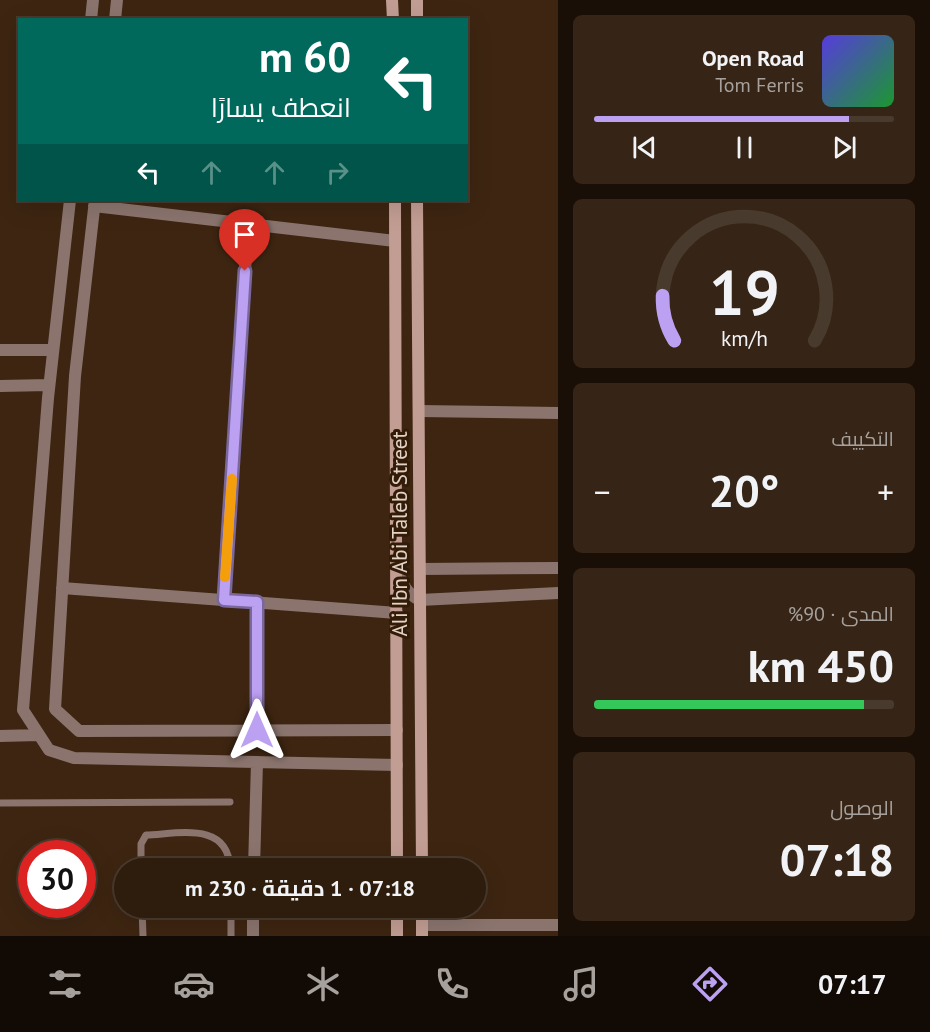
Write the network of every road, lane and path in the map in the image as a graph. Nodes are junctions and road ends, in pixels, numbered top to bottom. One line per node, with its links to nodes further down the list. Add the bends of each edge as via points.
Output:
1 (93, 0): 5 (street)
2 (117, 0): 6 (street)
3 (392, 0): 7 (street)
4 (417, 0): 8 (street)
5 (91, 18)
6 (115, 18)
7 (393, 18)
8 (417, 18)
9 (70, 201): 16 (street)
10 (395, 201): 14 (street, Ali Ibn Abi Taleb Street)
11 (417, 201): 19 (street, Ali Ibn Abi Taleb Street)
12 (94, 203): 13 (street); 24 (street, via 75,376)
13 (248, 224): 14 (street); 26 (street)
14 (395, 241): 21 (street, Ali Ibn Abi Taleb Street)
15 (0, 350): 16 (street)
16 (53, 350): 18 (street)
17 (0, 386): 18 (street)
18 (49, 386): 32 (street, via 23,710)
19 (419, 411): 20 (street); 23 (street, Ali Ibn Abi Taleb Street)
20 (558, 413)
21 (396, 568): 27 (street, via 404,589); 29 (street, Ali Ibn Abi Taleb Street)
22 (558, 568): 23 (street)
23 (420, 569): 27 (street, Ali Ibn Abi Taleb Street)
24 (62, 588): 26 (street); 30 (street, via 55,709 79,731)
25 (558, 593): 27 (street)
26 (224, 600): 28 (street)
27 (420, 600): 42 (street, Ali Ibn Abi Taleb Street)
28 (257, 602): 29 (street); 30 (street)
29 (397, 613): 31 (street, Ali Ibn Abi Taleb Street)
30 (257, 730): 31 (street)
31 (397, 730): 35 (street, Ali Ibn Abi Taleb Street)
32 (39, 735): 33 (street); 34 (street, via 49,750 74,758)
33 (0, 736)
34 (257, 762): 35 (street); 40 (street)
35 (397, 765): 41 (street, Ali Ibn Abi Taleb Street)
36 (230, 802): 37 (lane)
37 (0, 803)
38 (141, 858): 39 (lane, via 146,835 206,834 220,842)
39 (228, 858)
40 (254, 858)
41 (397, 858)
42 (422, 858)
43 (142, 918): 49 (lane)
44 (231, 918): 50 (lane)
45 (253, 918): 51 (street)
46 (397, 918): 52 (street)
47 (558, 925): 48 (street)
48 (422, 930)
49 (143, 936)
50 (231, 936)
51 (253, 936)
52 (397, 936)

